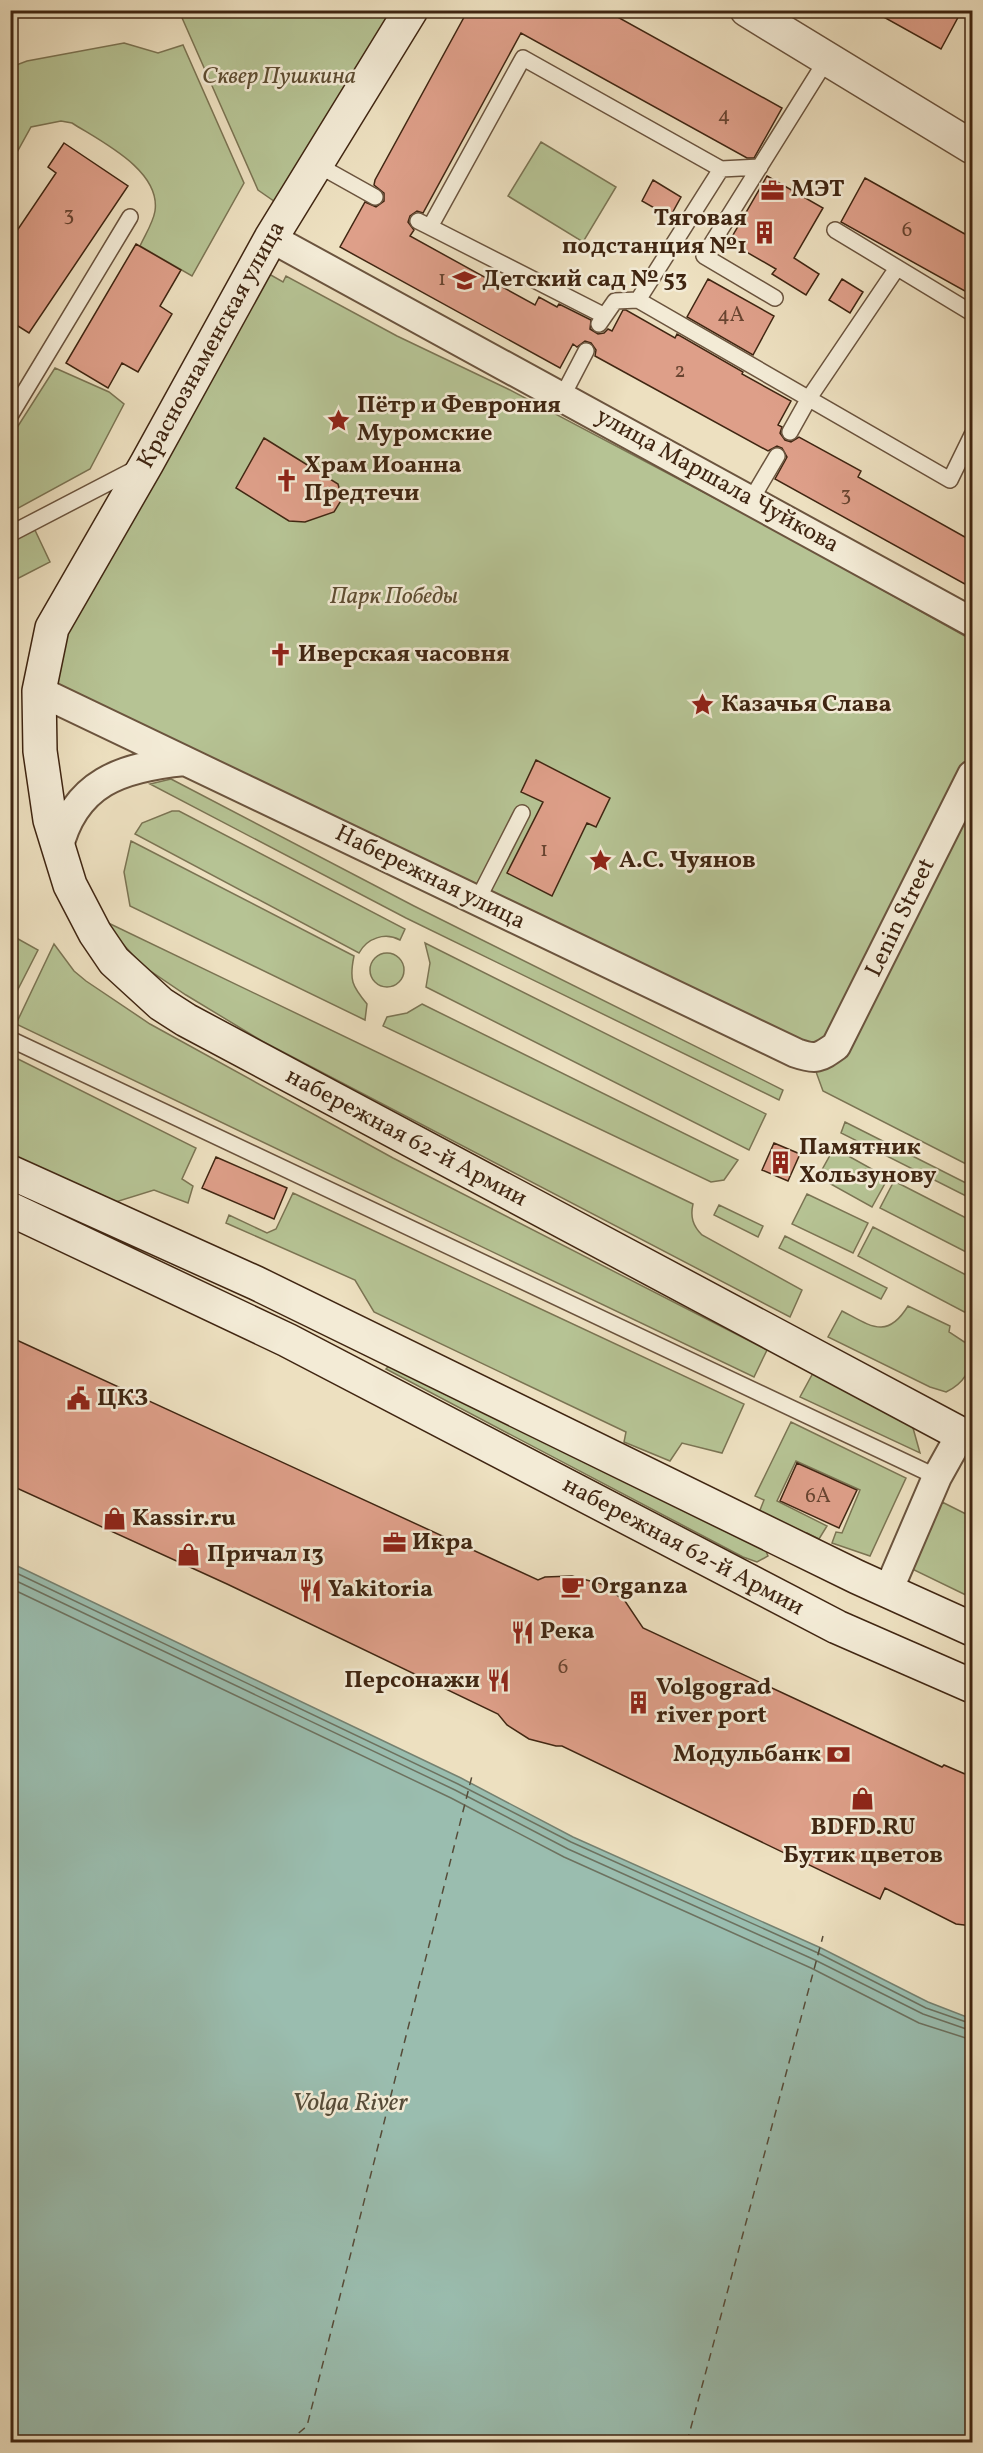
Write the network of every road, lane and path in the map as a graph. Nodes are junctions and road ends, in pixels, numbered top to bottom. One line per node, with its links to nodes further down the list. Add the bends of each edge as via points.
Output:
1 (411, 10): 5 (main road, Краснознаменская улица)
2 (747, 10): 3 (main road)
3 (827, 59): 4 (main road); 6 (lane)
4 (971, 143)
5 (316, 164): 8 (lane); 11 (main road, Краснознаменская улица)
6 (760, 167): 7 (lane); 13 (lane, via 704,256)
7 (721, 169): 14 (lane); 14 (lane, via 523,58 424,224 601,319 615,301)
8 (375, 197)
9 (130, 217): 19 (lane)
10 (835, 230): 12 (lane)
11 (271, 238): 17 (street, улица Маршала Чуйкова); 23 (main road, Краснознаменская улица)
12 (897, 268): 15 (lane); 18 (lane)
13 (775, 298)
14 (638, 300): 18 (lane)
15 (972, 313)
16 (586, 351): 17 (lane)
17 (562, 396): 24 (street, улица Маршала Чуйкова)
18 (809, 398): 20 (lane); 21 (lane, via 950,480)
19 (10, 416)
20 (790, 432)
21 (972, 435)
22 (777, 456): 24 (lane)
23 (147, 463): 25 (lane); 27 (main road, Краснознаменская улица, via 52,628)
24 (751, 500): 26 (street, улица Маршала Чуйкова)
25 (10, 534)
26 (972, 622)
27 (39, 691): 28 (street, Набережная улица); 31 (main road, набережная 62-й Армии, via 44,787)
28 (185, 761): 31 (street, via 131,771 106,780 87,793 73,809); 32 (street, Набережная улица)
29 (972, 775): 34 (street, Lenin Street, via 836,1046)
30 (522, 813): 32 (lane)
31 (58, 850): 37 (main road, набережная 62-й Армии, via 70,885 95,933 114,961 160,1004)
32 (477, 901): 34 (street, Набережная улица, via 796,1053 811,1058)
33 (10, 1039): 38 (lane)
34 (823, 1056)
35 (10, 1172): 39 (main road, набережная 62-й Армии, via 256,1283)
36 (10, 1209): 41 (main road, набережная 62-й Армии, via 287,1340 837,1627)
37 (967, 1437): 38 (street, набережная 62-й Армии)
38 (937, 1477): 39 (street, набережная 62-й Армии)
39 (888, 1591): 40 (main road, набережная 62-й Армии)
40 (972, 1629)
41 (972, 1686)

